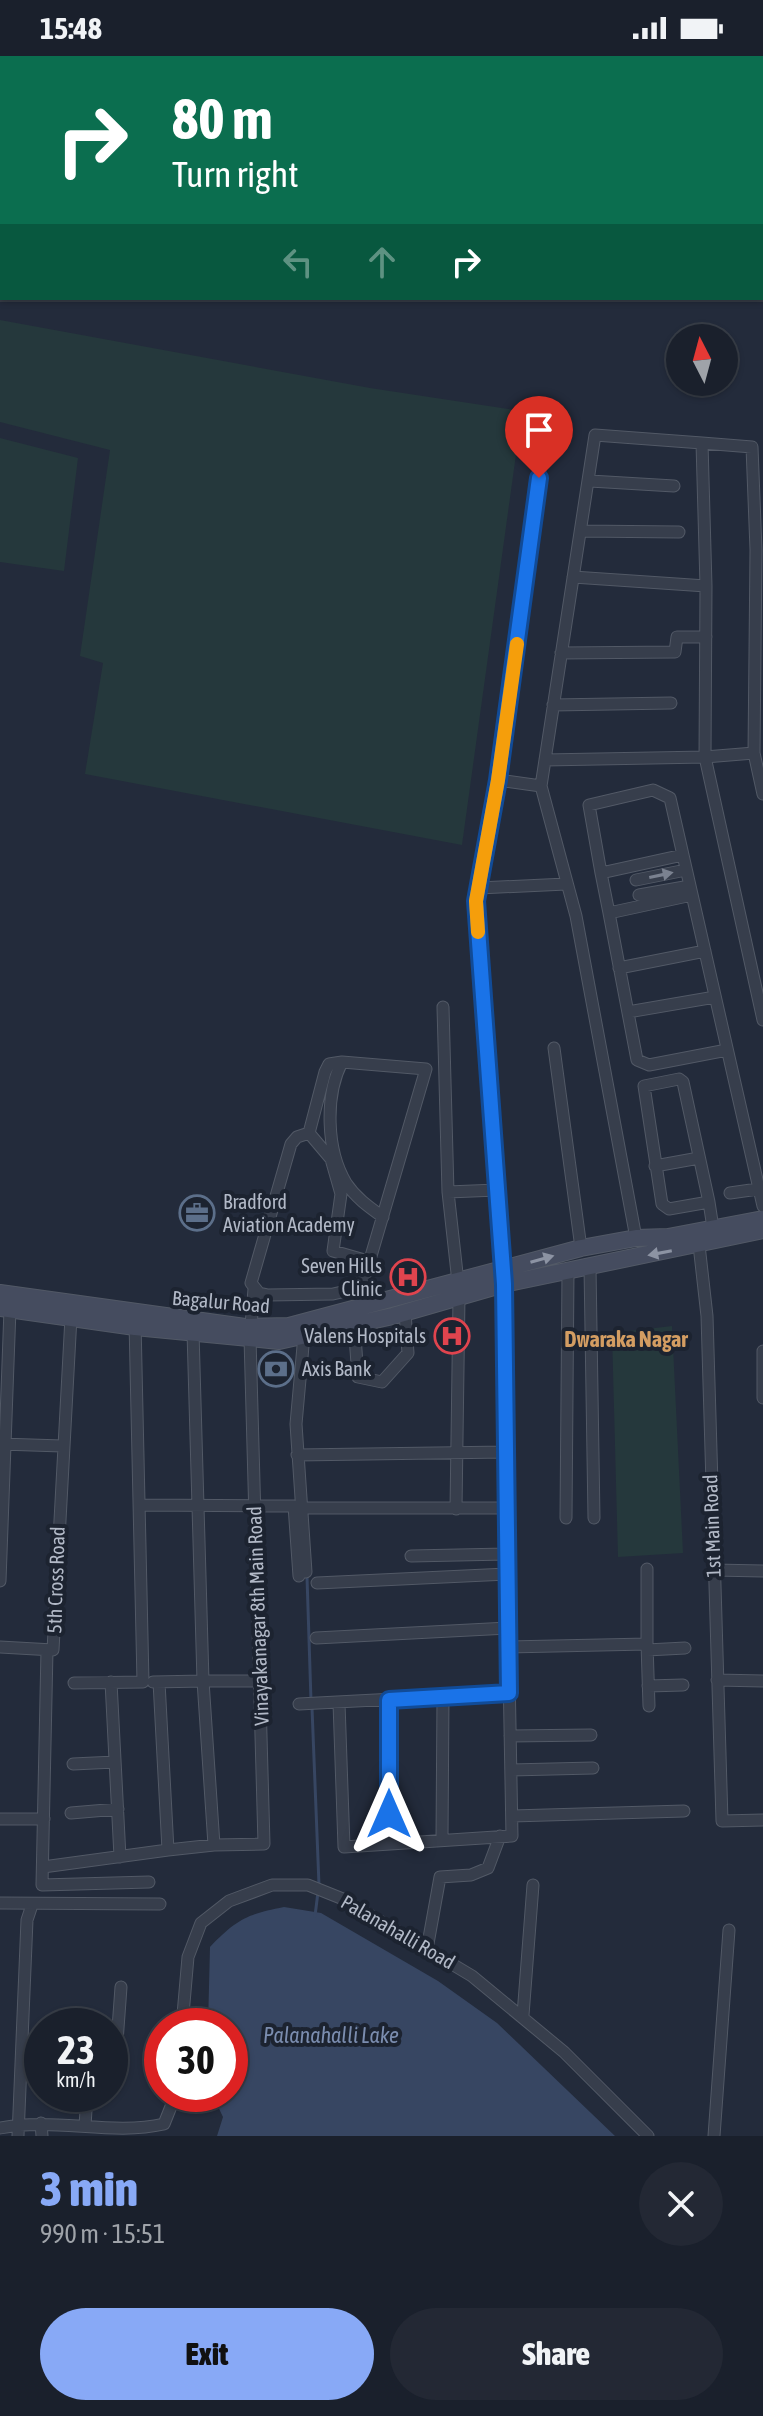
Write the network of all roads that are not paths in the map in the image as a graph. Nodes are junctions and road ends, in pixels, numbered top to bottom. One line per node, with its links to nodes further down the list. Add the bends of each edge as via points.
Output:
1 (547, 417): 16 (street)
2 (702, 443): 3 (street, via 595,435); 8 (street); 13 (street, via 752,447)
3 (590, 481): 4 (street); 5 (street)
4 (674, 486)
5 (581, 531): 6 (street); 7 (street)
6 (679, 532)
7 (573, 577): 8 (street); 10 (street)
8 (706, 586): 9 (street)
9 (706, 637): 10 (street, via 677,637 675,652); 14 (street)
10 (561, 653): 12 (street)
11 (671, 703): 12 (street)
12 (553, 705): 15 (street)
13 (754, 753): 14 (street); 18 (street)
14 (705, 757): 15 (street); 33 (street)
15 (545, 760): 17 (street)
16 (498, 780): 17 (street); 24 (street)
17 (541, 786): 23 (street)
18 (763, 794)
19 (683, 855): 20 (street); 21 (street); 21 (street, via 670,798 664,793 653,790 598,800 589,805 589,812)
20 (686, 870): 22 (street, one-way to 20); 25 (street)
21 (601, 873): 27 (street)
22 (636, 880)
23 (566, 884): 24 (street); 50 (street, via 583,947)
24 (479, 888): 41 (street)
25 (691, 890): 26 (street); 27 (street); 28 (street)
26 (639, 895)
27 (609, 913): 29 (street)
28 (705, 951): 29 (street); 30 (street)
29 (619, 968): 32 (street)
30 (715, 997): 32 (street); 35 (street)
31 (443, 1007): 42 (street)
32 (628, 1012): 35 (street, via 641,1064)
33 (763, 1020)
34 (554, 1048): 51 (street)
35 (727, 1050): 40 (street)
36 (342, 1062): 37 (street, via 329,1064 325,1072); 46 (street, via 331,1113 336,1155 345,1181); 46 (street, via 426,1069)
37 (309, 1133): 52 (street, via 331,1159 341,1194 333,1251); 56 (street, Vinayakanagar 8th Main Road, via 291,1144 255,1260)
38 (699, 1158): 39 (street); 39 (street, 1st Main Road, via 683,1082 647,1084 642,1091); 44 (street, 1st Main Road)
39 (655, 1166): 44 (street, via 665,1208)
40 (758, 1189): 43 (street); 45 (street)
41 (497, 1190): 42 (street); 55 (street)
42 (448, 1192): 58 (street)
43 (730, 1193)
44 (709, 1202): 49 (street, 1st Main Road)
45 (763, 1206)
46 (383, 1217): 52 (street)
47 (763, 1219): 49 (main road, Bagalur Road)
48 (763, 1230): 49 (main road, Bagalur Road)
49 (703, 1234): 50 (main road, Bagalur Road); 53 (main road, Bagalur Road, one-way to 53); 87 (street, 1st Main Road)
50 (636, 1238): 51 (main road, Bagalur Road)
51 (581, 1248): 55 (main road, Bagalur Road, one-way to 51)
52 (368, 1261): 57 (street)
53 (590, 1267): 54 (main road, Bagalur Road); 83 (street)
54 (568, 1271): 55 (main road, Bagalur Road); 82 (street)
55 (504, 1277): 58 (main road, Bagalur Road); 73 (street)
56 (254, 1289): 60 (street, via 268,1295); 68 (street, Vinayakanagar 8th Main Road)
57 (355, 1289): 60 (street); 63 (street)
58 (458, 1290): 62 (main road, Bagalur Road); 63 (main road, Bagalur Road); 74 (street)
59 (0, 1293): 65 (main road, Bagalur Road)
60 (333, 1294): 66 (street)
61 (5, 1308): 64 (main road, Bagalur Road); 71 (street)
62 (405, 1313): 63 (main road, Bagalur Road); 63 (street, via 408,1353 382,1382 358,1377)
63 (357, 1316): 66 (main road, Bagalur Road)
64 (71, 1317): 65 (main road, Bagalur Road); 72 (street, 5th Cross Road)
65 (135, 1320): 67 (main road, Bagalur Road); 68 (main road, Bagalur Road); 76 (street)
66 (319, 1325): 68 (main road, Bagalur Road); 75 (street, via 296,1424)
67 (193, 1332): 68 (main road, Bagalur Road); 77 (street)
68 (251, 1332): 78 (street, Vinayakanagar 8th Main Road)
69 (763, 1351): 70 (street)
70 (763, 1398)
71 (2, 1444): 72 (street); 90 (street)
72 (62, 1446): 98 (street, 5th Cross Road, via 53,1650)
73 (505, 1452): 74 (street); 80 (street)
74 (456, 1453): 75 (street); 81 (street)
75 (297, 1455): 79 (street)
76 (140, 1505): 77 (street); 104 (street)
77 (197, 1506): 78 (street); 100 (street)
78 (255, 1506): 79 (street, via 294,1506 302,1574); 101 (street, Vinayakanagar 8th Main Road)
79 (301, 1508): 81 (street)
80 (505, 1508): 81 (street); 84 (street)
81 (456, 1509)
82 (566, 1518)
83 (594, 1518)
84 (506, 1554): 85 (street); 89 (street)
85 (411, 1556)
86 (647, 1569): 96 (street)
87 (714, 1570): 88 (street); 99 (street, 1st Main Road)
88 (763, 1571)
89 (507, 1574): 91 (street); 92 (street)
90 (0, 1581)
91 (317, 1583)
92 (508, 1628): 93 (street); 95 (street)
93 (316, 1638)
94 (0, 1647): 98 (street)
95 (508, 1647): 96 (street); 109 (street)
96 (647, 1647): 97 (street); 108 (street)
97 (685, 1648)
98 (47, 1650): 126 (street, 5th Cross Road)
99 (717, 1680): 102 (street); 127 (street, 1st Main Road, via 722,1821)
100 (203, 1681): 101 (street); 105 (street); 131 (street)
101 (260, 1681): 131 (street, Vinayakanagar 8th Main Road, via 264,1844)
102 (763, 1681)
103 (111, 1682): 104 (street); 106 (street); 117 (street)
104 (143, 1682): 105 (street)
105 (159, 1682): 132 (street)
106 (74, 1683)
107 (683, 1685): 108 (street)
108 (648, 1686): 114 (street)
109 (509, 1693): 110 (street); 116 (street)
110 (443, 1697): 111 (street); 129 (street)
111 (389, 1700): 112 (street); 130 (street)
112 (339, 1703): 113 (street); 130 (street, via 344,1847)
113 (299, 1704)
114 (649, 1706)
115 (591, 1735): 116 (street)
116 (510, 1736): 120 (street)
117 (115, 1762): 118 (street); 121 (street)
118 (73, 1764)
119 (593, 1768): 120 (street)
120 (511, 1770): 124 (street)
121 (118, 1809): 123 (street); 133 (street)
122 (684, 1811): 124 (street)
123 (71, 1813)
124 (512, 1816): 128 (street, via 512,1836)
125 (0, 1819): 126 (street)
126 (44, 1819): 134 (street, 5th Cross Road)
127 (763, 1820)
128 (500, 1836): 129 (street); 141 (street, via 488,1868 440,1877)
129 (442, 1838): 130 (street)
130 (390, 1843)
131 (214, 1845): 132 (street)
132 (168, 1850): 133 (street)
133 (120, 1857): 134 (street)
134 (43, 1867): 135 (street, 5th Cross Road, via 42,1885)
135 (149, 1882)
136 (533, 1885): 145 (street)
137 (0, 1903): 139 (street)
138 (160, 1904): 139 (street)
139 (32, 1905): 146 (street, via 27,1920)
140 (729, 1930): 156 (street)
141 (427, 1949): 144 (street, Palanahalli Road, via 343,1899 308,1885 272,1885 229,1901 201,1923 188,1957); 145 (street, Palanahalli Road)
142 (121, 1987): 143 (street)
143 (119, 2008)
144 (184, 2008)
145 (523, 2015): 155 (street, Palanahalli Road)
146 (23, 2042): 151 (street)
147 (86, 2112): 149 (street)
148 (41, 2123): 149 (street); 151 (street); 154 (street)
149 (85, 2126): 153 (street)
150 (0, 2128): 151 (street)
151 (18, 2130)
152 (165, 2130): 153 (street)
153 (122, 2134)
154 (42, 2136)
155 (648, 2136)
156 (714, 2136)

